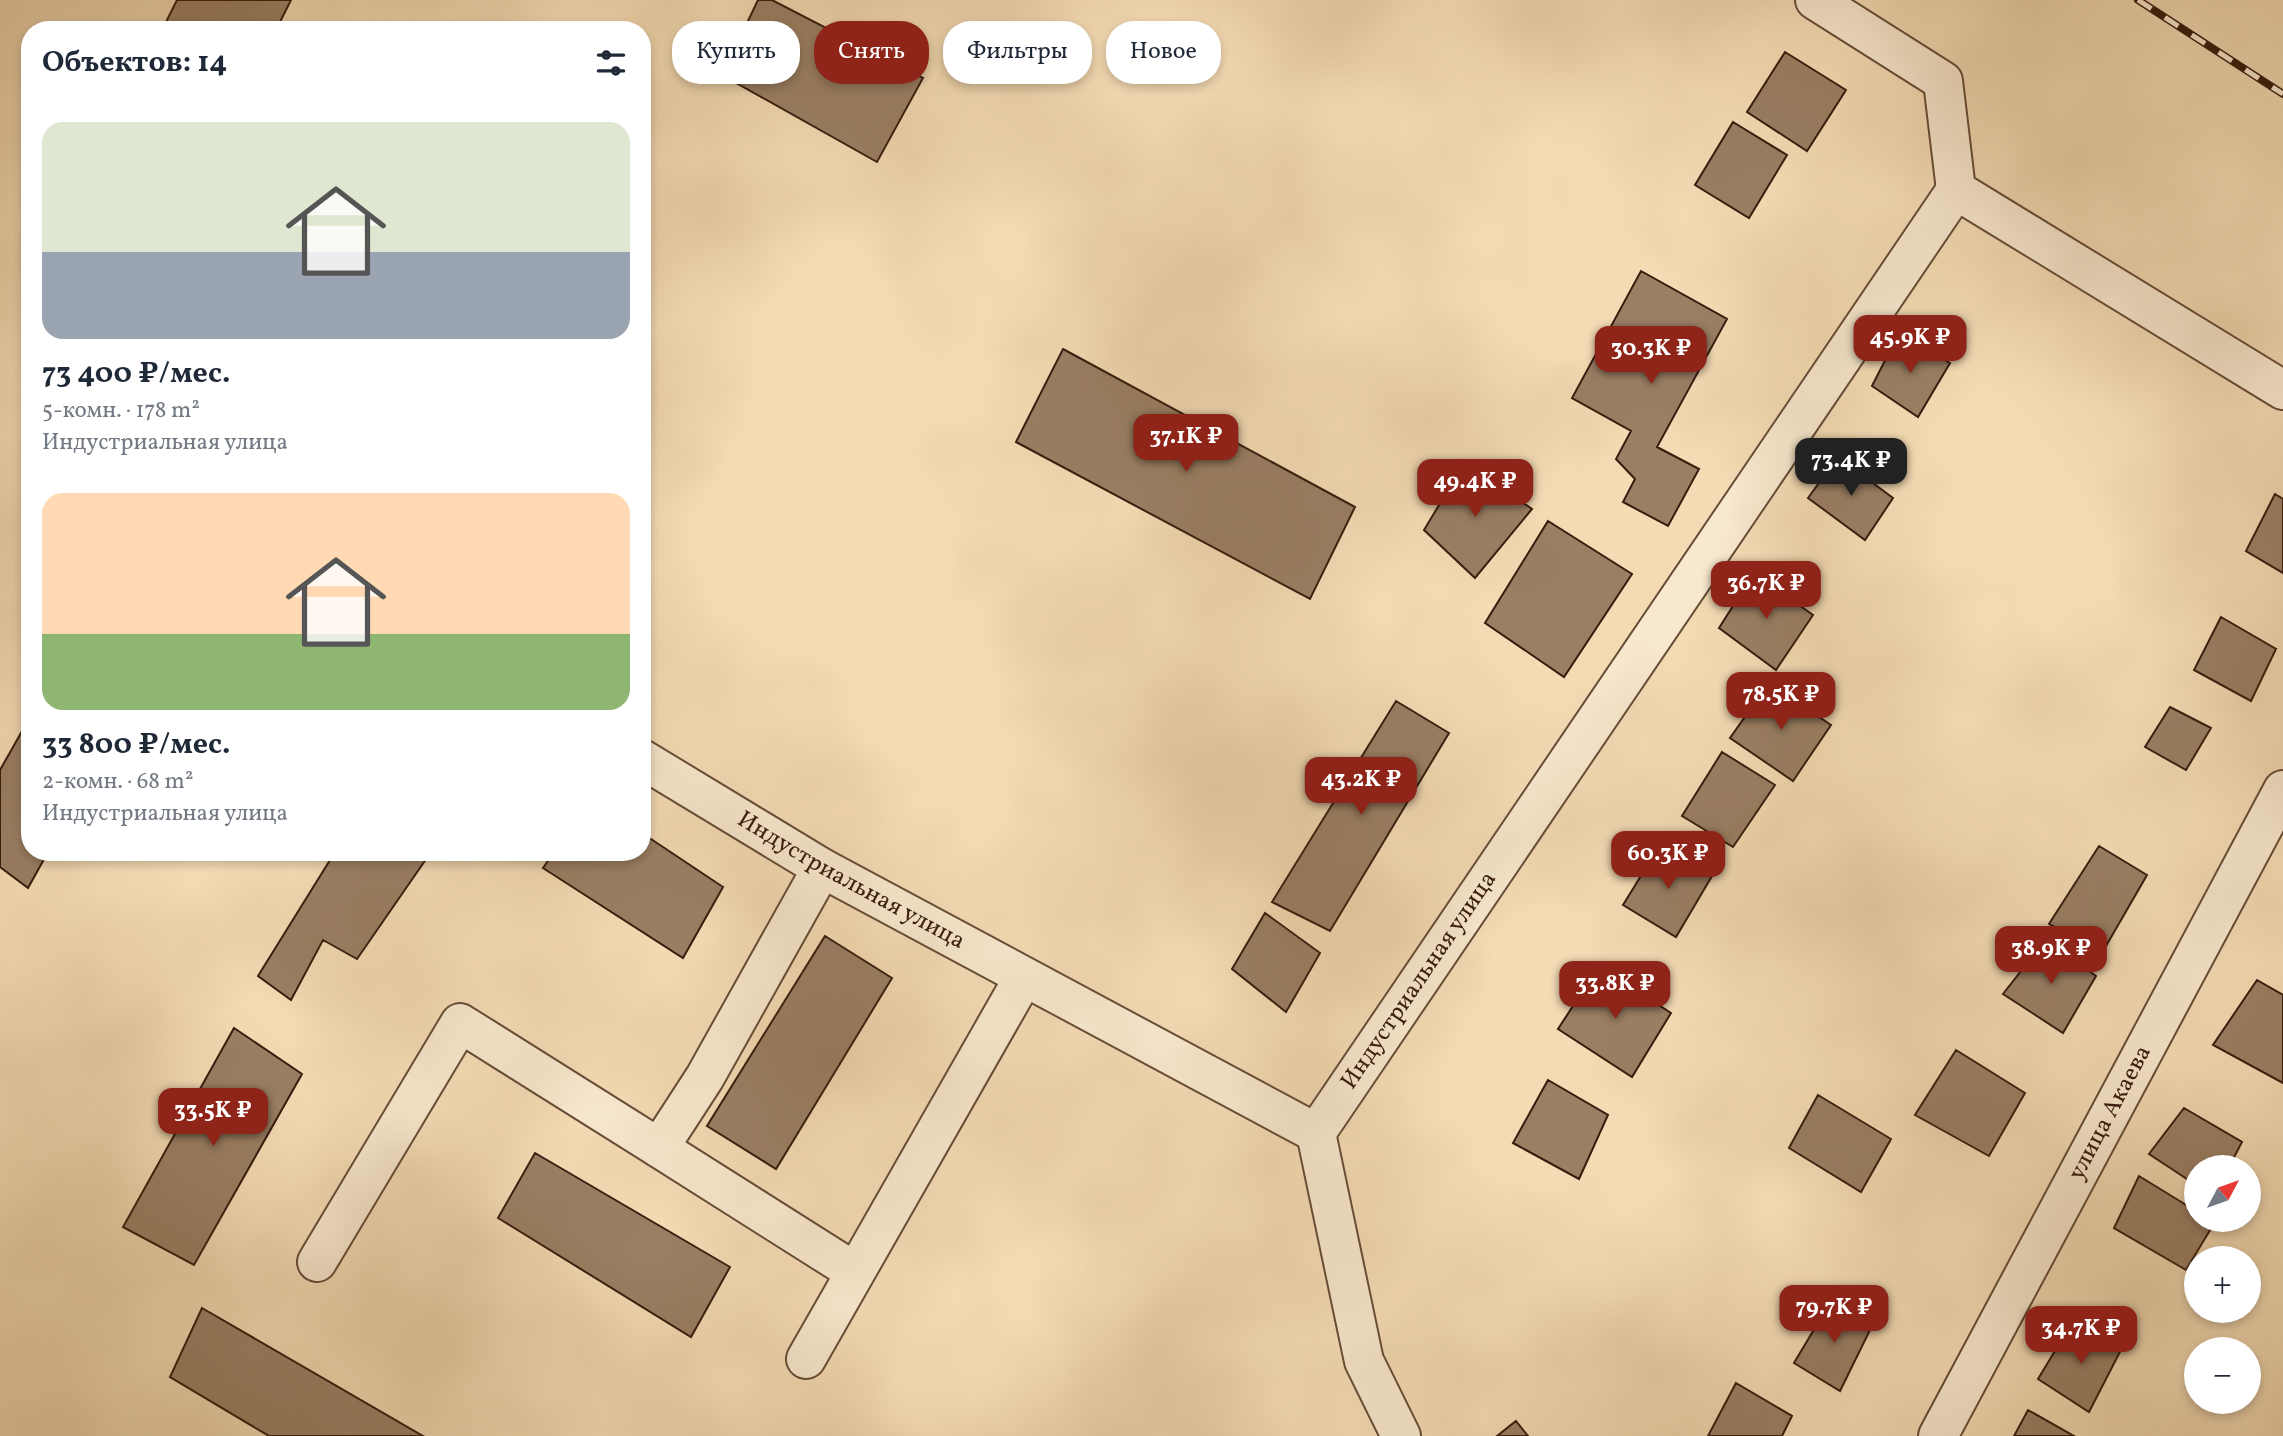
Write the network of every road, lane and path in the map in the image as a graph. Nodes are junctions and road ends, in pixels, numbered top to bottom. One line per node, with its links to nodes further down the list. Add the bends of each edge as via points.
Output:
1 (1815, 0): 2 (street, via 1943,81)
2 (1956, 190): 3 (street); 8 (street, Индустриальная улица)
3 (2283, 390)
4 (651, 764): 6 (street, Индустриальная улица)
5 (2283, 790): 14 (street, улица Акаева)
6 (822, 868): 7 (street, Индустриальная улица); 9 (street, via 705,1077)
7 (1024, 977): 8 (street, Индустриальная улица); 11 (street)
8 (1316, 1133): 13 (street, via 1364,1361)
9 (659, 1148): 10 (street, via 460,1023); 11 (street)
10 (317, 1262)
11 (855, 1272): 12 (street)
12 (806, 1359)
13 (1401, 1436)
14 (1938, 1436)

